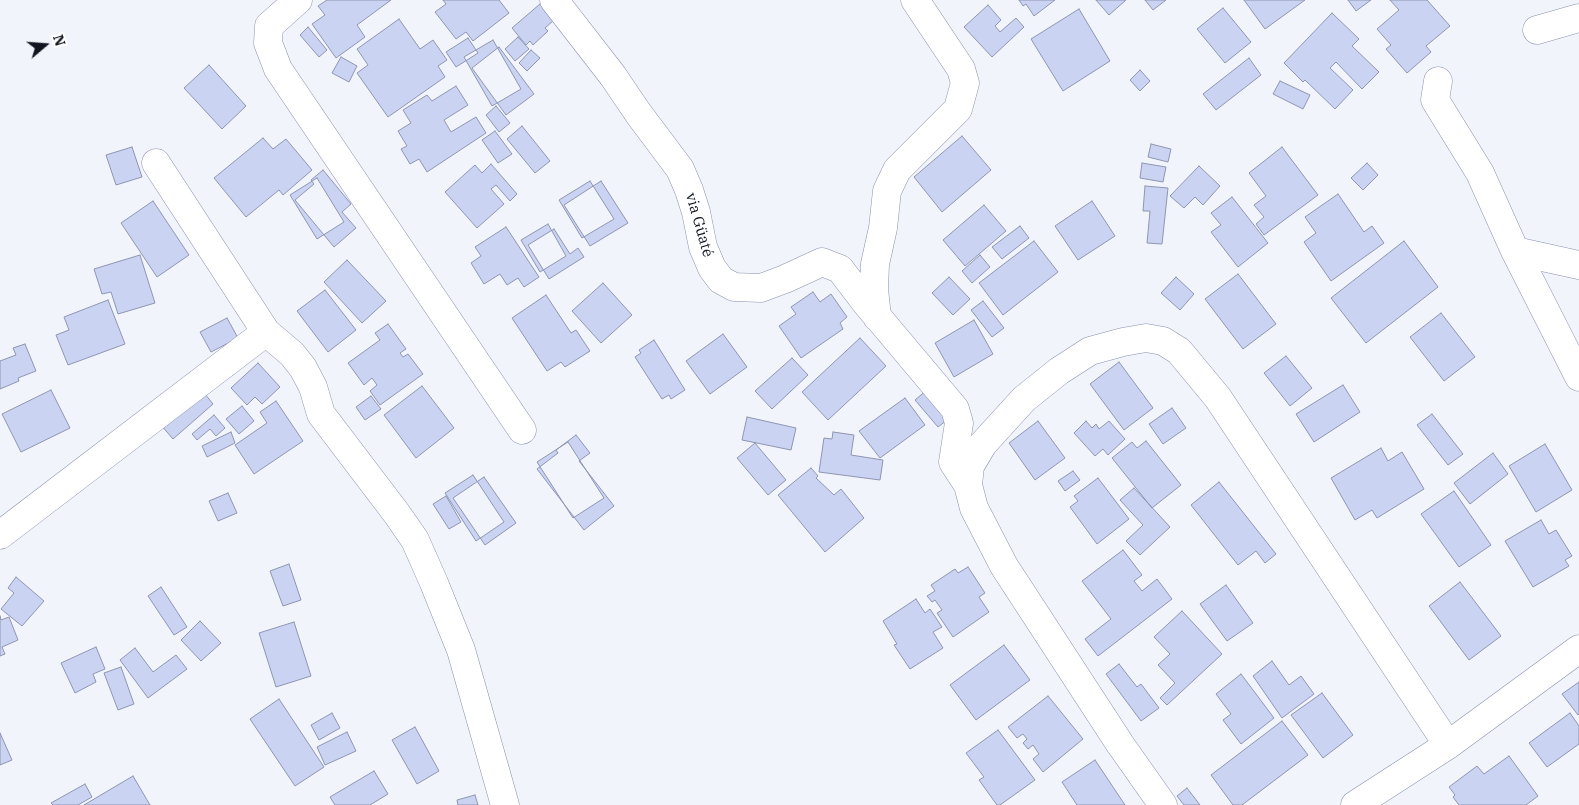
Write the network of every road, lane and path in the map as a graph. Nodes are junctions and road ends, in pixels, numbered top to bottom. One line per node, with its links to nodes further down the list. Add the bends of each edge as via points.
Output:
1 (298, 0): 13 (street, via 269,26 268,43 278,69)
2 (554, 0): 10 (street, via Güaté, via 680,169 696,212 703,247 720,280 734,287 761,288 822,262 840,269)
3 (915, 0): 10 (street, via 961,69 965,83 958,109 896,170 887,192 884,228 875,264)
4 (1579, 18): 5 (street)
5 (1537, 30)
6 (1438, 81): 8 (street, via 1436,100 1480,173)
7 (156, 163): 11 (street)
8 (1515, 251): 9 (street); 12 (street)
9 (1579, 265)
10 (877, 317): 14 (street, via Güaté, via 955,409 959,423 953,462)
11 (266, 332): 15 (street); 18 (street, via 292,354 313,387 321,414 415,540 461,650)
12 (1579, 377)
13 (522, 430)
14 (968, 485): 17 (street, via 970,466 983,444 1024,399 1059,371 1090,351 1146,338 1163,340 1179,351 1218,398); 19 (street, via 974,508 1004,566)
15 (0, 535)
16 (1579, 649): 17 (street)
17 (1448, 745): 20 (street)
18 (505, 805)
19 (1163, 805)
20 (1355, 805)

